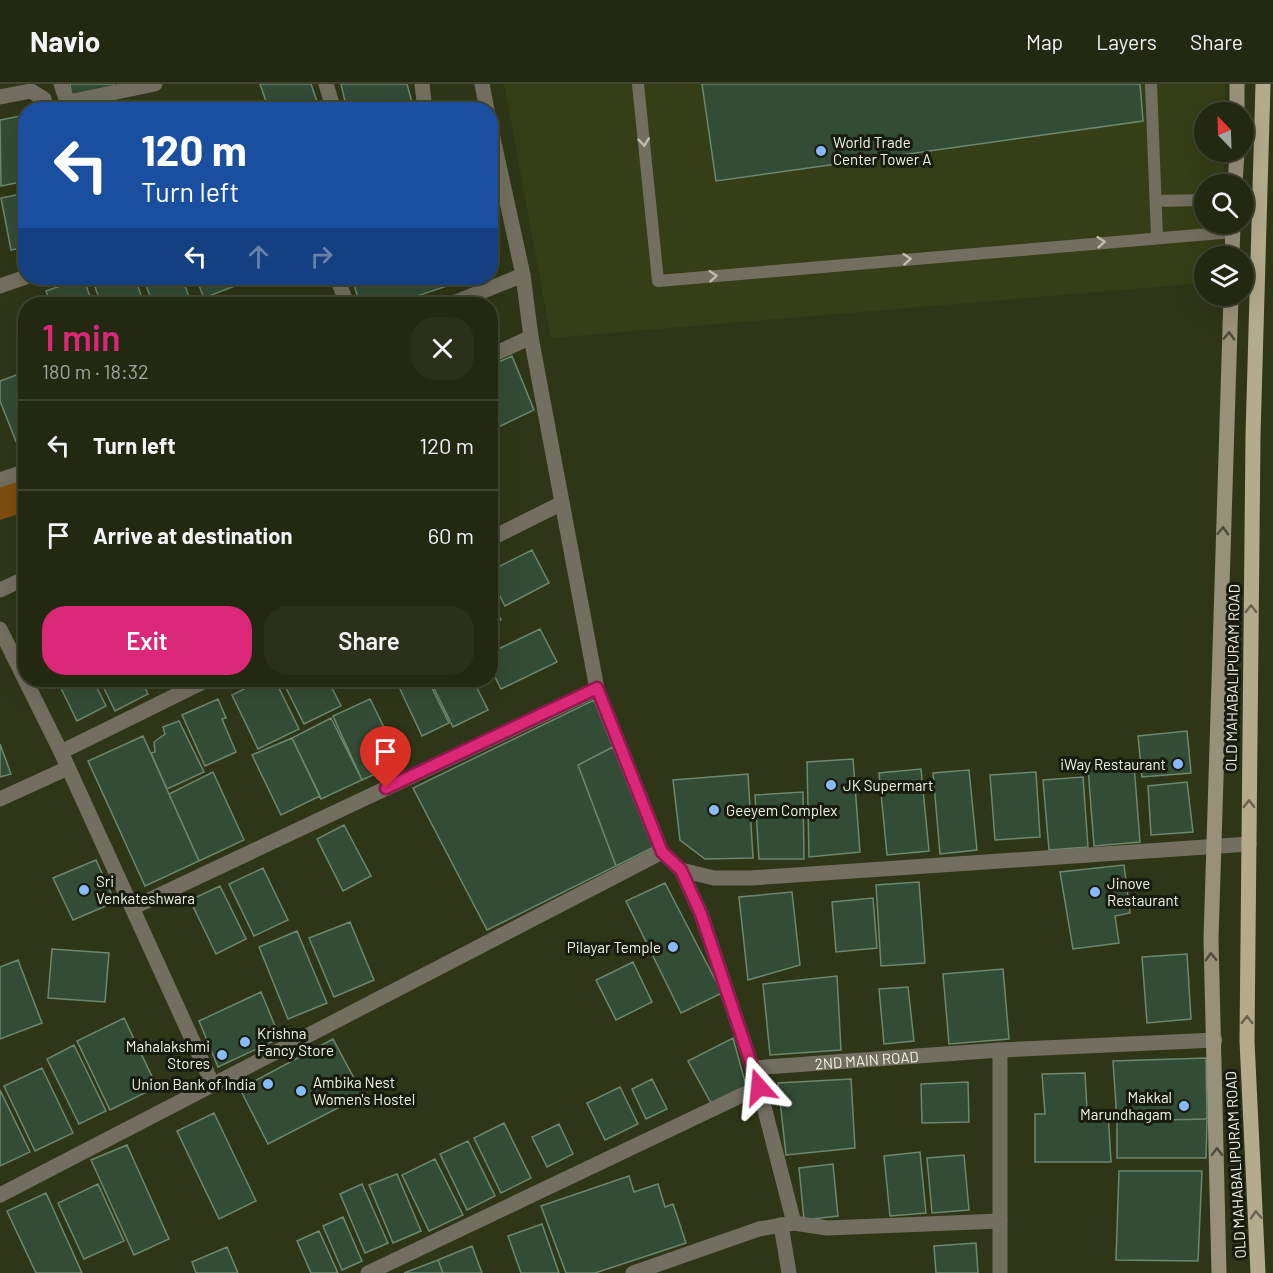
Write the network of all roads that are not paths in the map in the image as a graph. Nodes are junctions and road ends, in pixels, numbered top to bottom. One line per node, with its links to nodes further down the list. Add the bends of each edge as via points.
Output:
1 (61, 84): 2 (street, via 66,99 74,101)
2 (155, 84)
3 (326, 84): 12 (street)
4 (422, 84): 13 (street)
5 (482, 84): 14 (street)
6 (638, 84): 21 (lane, one-way to 21, via 658,281)
7 (1151, 84): 19 (lane)
8 (1237, 84): 15 (street)
9 (1263, 84): 16 (main road, OLD MAHABALIPURAM ROAD)
10 (0, 97): 11 (street, via 31,91)
11 (45, 102)
12 (332, 102)
13 (424, 102)
14 (485, 102)
15 (1237, 102)
16 (1267, 148): 43 (main road, OLD MAHABALIPURAM ROAD, one-way to 16, via 1253,436)
17 (498, 161): 22 (street)
18 (1194, 200): 19 (lane)
19 (1156, 201): 21 (lane)
20 (1194, 233): 21 (lane)
21 (1157, 237)
22 (523, 275): 25 (street); 27 (street)
23 (18, 280): 24 (street)
24 (0, 286)
25 (468, 297)
26 (1231, 306): 44 (street, one-way to 26)
27 (531, 336): 28 (street); 31 (street)
28 (498, 352)
29 (18, 474): 30 (street)
30 (0, 480)
31 (562, 503): 32 (street); 39 (street)
32 (498, 535)
33 (18, 582): 34 (street)
34 (0, 590)
35 (0, 629): 36 (street)
36 (18, 665)
37 (29, 687): 40 (street)
38 (193, 687): 40 (street)
39 (597, 688): 45 (street); 47 (street)
40 (61, 752): 41 (street)
41 (68, 768): 42 (street); 47 (street)
42 (0, 799)
43 (1249, 844): 44 (street); 61 (main road, OLD MAHABALIPURAM ROAD, one-way to 43, via 1247,1041)
44 (1213, 847): 46 (street, via 752,879 714,878); 48 (street, one-way to 44)
45 (662, 852): 46 (street); 51 (street)
46 (681, 870): 50 (street, via 701,914)
47 (132, 908): 51 (street)
48 (1215, 1040): 49 (street, 2ND MAIN ROAD); 60 (street, one-way to 48)
49 (1000, 1050): 50 (street, 2ND MAIN ROAD); 54 (street)
50 (753, 1068): 52 (street)
51 (212, 1083): 53 (street)
52 (759, 1087): 55 (street); 56 (street)
53 (0, 1195)
54 (1000, 1221): 55 (street, via 827,1228); 59 (street)
55 (788, 1224): 57 (street, via 759,1229); 58 (street)
56 (368, 1273)
57 (633, 1273)
58 (789, 1273)
59 (1000, 1273)
60 (1219, 1273)
61 (1258, 1273)

